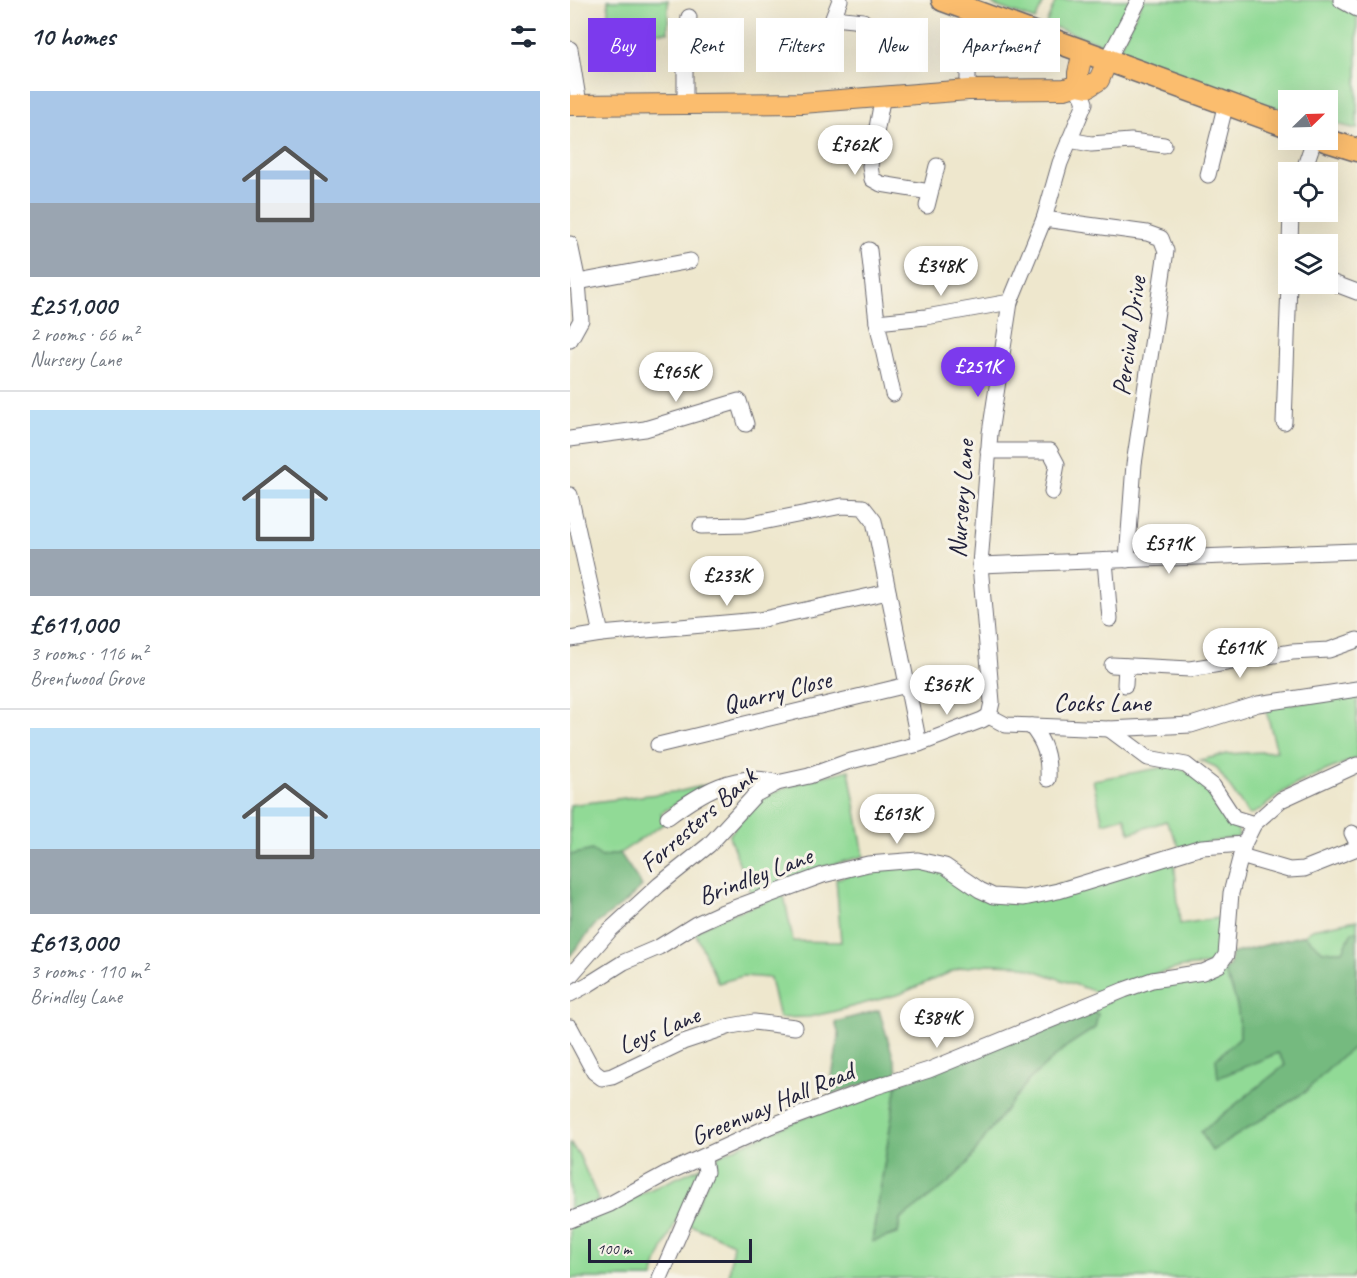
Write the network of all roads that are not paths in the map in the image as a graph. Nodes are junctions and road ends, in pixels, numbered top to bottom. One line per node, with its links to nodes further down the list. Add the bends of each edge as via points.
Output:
1 (840, 0): 8 (street, via 833,18)
2 (943, 0): 5 (highway)
3 (1139, 0): 11 (street)
4 (1341, 0): 6 (street)
5 (980, 7): 10 (highway)
6 (1357, 9)
7 (689, 17): 16 (street)
8 (856, 20)
9 (570, 49): 18 (street)
10 (1083, 51): 11 (highway); 13 (main road)
11 (1108, 59): 13 (main road, via 1099,80 1088,87); 17 (highway)
12 (968, 72): 14 (street)
13 (1076, 86): 14 (main road); 20 (street, Nursery Lane, via 1084,104)
14 (968, 90): 15 (main road)
15 (883, 95): 16 (main road, via 802,103); 24 (street, via 870,166 872,179 928,199)
16 (685, 104): 18 (main road)
17 (1226, 104): 19 (highway); 25 (street)
18 (575, 105)
19 (1278, 122)
20 (1069, 140): 22 (street); 26 (street, Nursery Lane)
21 (1338, 144): 23 (highway)
22 (1164, 145)
23 (1357, 150)
24 (937, 166)
25 (1208, 175)
26 (1044, 219): 34 (street, Nursery Lane); 47 (street, Percival Drive, via 1147,233 1161,238 1166,251 1134,465)
27 (570, 244): 30 (street)
28 (869, 250): 35 (street)
29 (690, 261): 30 (street)
30 (578, 282): 36 (street, via 581,320)
31 (1338, 285): 32 (street)
32 (1357, 292)
33 (1289, 294): 38 (street)
34 (1010, 302): 35 (street); 41 (street, Nursery Lane)
35 (877, 322): 37 (street)
36 (570, 340)
37 (893, 394)
38 (1284, 422)
39 (746, 424): 40 (street, via 739,401 645,429)
40 (570, 439)
41 (988, 451): 42 (street, via 1050,451 1057,464); 49 (street, Nursery Lane)
42 (1052, 492)
43 (570, 495): 45 (street)
44 (701, 526): 50 (street, via 747,525 842,506 864,507 874,521)
45 (575, 536): 52 (street)
46 (1357, 551): 47 (street)
47 (1127, 560): 48 (street)
48 (1105, 561): 49 (street); 51 (street)
49 (980, 565): 58 (street, Nursery Lane)
50 (888, 592): 52 (street, via 759,620); 55 (street)
51 (1110, 619)
52 (602, 634): 53 (street)
53 (570, 639)
54 (1357, 640): 56 (street, via 1329,650 1292,652 1190,669 1119,666)
55 (907, 685): 61 (street); 62 (street, Quarry Close)
56 (1125, 685)
57 (1357, 690): 60 (street, Cocks Lane, via 1257,704 1191,725)
58 (990, 716): 59 (street, Cocks Lane, via 1006,725); 61 (street, Forresters Bank)
59 (1031, 726): 60 (street, Cocks Lane); 64 (street, via 1044,744)
60 (1109, 729): 67 (street, via 1148,758 1186,765 1214,786 1234,818)
61 (919, 744): 65 (street, Forresters Bank)
62 (658, 745)
63 (1357, 765): 67 (street, Greenway Hall Road, via 1281,800)
64 (1048, 779)
65 (777, 783): 66 (street, via 757,778 720,785); 70 (street, Forresters Bank, via 756,794 709,845 610,930)
66 (668, 817)
67 (1254, 824): 69 (street, Greenway Hall Road)
68 (1356, 841): 69 (street, via 1304,869 1289,870)
69 (1243, 850): 71 (street, Brindley Lane, via 1202,847 1024,898 993,896 945,866 918,860 868,864 823,875 718,914); 74 (street, Greenway Hall Road, via 1232,893 1226,955 1219,965 1124,990 929,1070 770,1126)
70 (570, 976)
71 (570, 993)
72 (570, 1027): 73 (street, Leys Lane, via 594,1072 602,1078 683,1042 731,1026 754,1022)
73 (795, 1027)
74 (704, 1158): 75 (street, Greenway Hall Road); 76 (street, via 706,1172)
75 (570, 1220)
76 (660, 1278)

